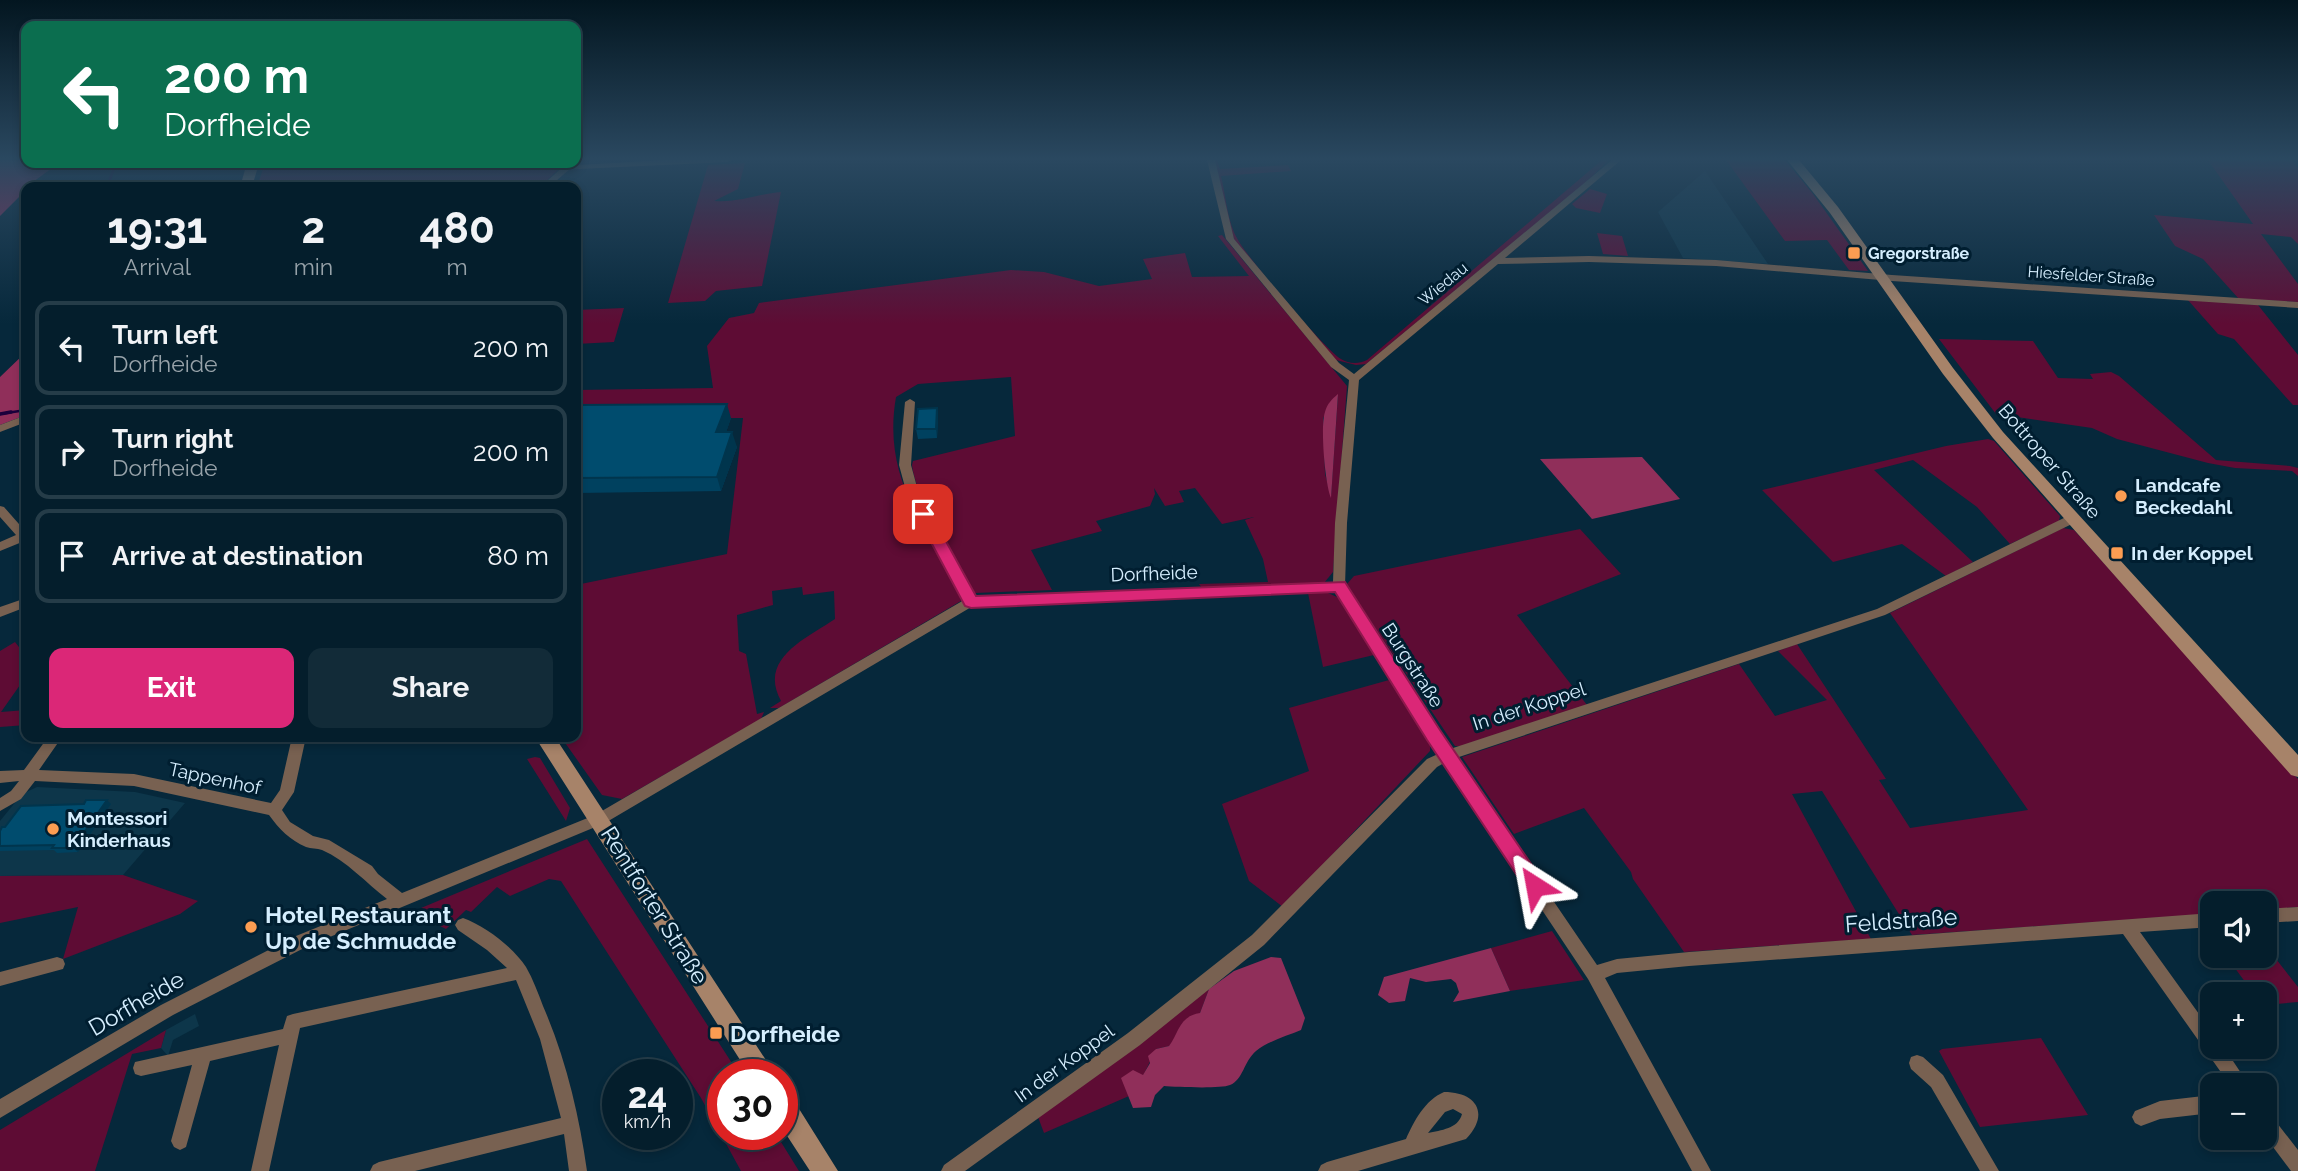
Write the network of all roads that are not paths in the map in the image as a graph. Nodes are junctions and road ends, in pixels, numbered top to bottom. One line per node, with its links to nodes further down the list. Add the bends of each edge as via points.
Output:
1 (1224, 215): 7 (street, via 1230,239 1320,348)
2 (1552, 215): 4 (street, Wiedau)
3 (1837, 215): 5 (main road, Bottroper Straße)
4 (1497, 261): 5 (street, via 1716,263); 7 (street, Wiedau)
5 (1882, 277): 6 (street, Hiesfelder Straße); 12 (main road, Bottroper Straße, via 1998,435)
6 (2298, 305)
7 (1354, 379): 16 (street)
8 (910, 402): 17 (street, via 905,465 911,487)
9 (21, 420): 10 (street)
10 (0, 429)
11 (0, 510): 13 (street)
12 (2072, 519): 23 (street, In der Koppel, via 1881,612); 24 (main road, Bottroper Straße)
13 (21, 534)
14 (21, 539): 15 (street)
15 (0, 547)
16 (1339, 586): 17 (street, Dorfheide); 23 (street, Burgstraße)
17 (971, 602): 30 (street, Dorfheide)
18 (21, 604): 19 (street)
19 (0, 612)
20 (52, 742): 25 (street)
21 (298, 742): 28 (street, via 287,792)
22 (548, 742): 30 (main road, Rentforter Straße)
23 (1447, 756): 39 (street, Burgstraße); 60 (street, In der Koppel, via 1424,771 1250,947 1134,1039)
24 (2298, 769)
25 (30, 775): 26 (street, Tappenhof); 27 (street); 28 (street, Tappenhof, via 134,780)
26 (0, 777)
27 (0, 808): 29 (street)
28 (274, 810): 31 (street, Tappenhof, via 285,826 367,871)
29 (0, 816)
30 (600, 819): 31 (street, Dorfheide); 44 (main road, Rentforter Straße)
31 (400, 900): 48 (street, Dorfheide, via 302,941 167,1010)
32 (2298, 914): 33 (street)
33 (2277, 915)
34 (2200, 921): 36 (street, Feldstraße)
35 (463, 925): 38 (street, via 505,954)
36 (2127, 927): 39 (street, Feldstraße, via 1703,958 1618,966); 41 (street)
37 (57, 964): 40 (street)
38 (520, 972): 42 (street, via 293,1022); 50 (street, via 542,1021)
39 (1594, 974): 62 (street, Burgstraße)
40 (0, 979)
41 (2200, 1029)
42 (290, 1035): 43 (street); 56 (street)
43 (203, 1054): 46 (street); 53 (street)
44 (753, 1059)
45 (1917, 1063): 63 (street, via 1937,1081)
46 (141, 1068)
47 (2200, 1105): 49 (street, via 2160,1110)
48 (0, 1109)
49 (2141, 1118)
50 (570, 1124): 57 (street); 58 (street)
51 (798, 1130): 59 (main road)
52 (2277, 1137): 55 (street)
53 (180, 1141)
54 (1413, 1145): 61 (street)
55 (2298, 1166)
56 (260, 1171)
57 (379, 1171)
58 (578, 1171)
59 (825, 1171)
60 (950, 1171)
61 (1328, 1171)
62 (1702, 1171)
63 (1990, 1171)

